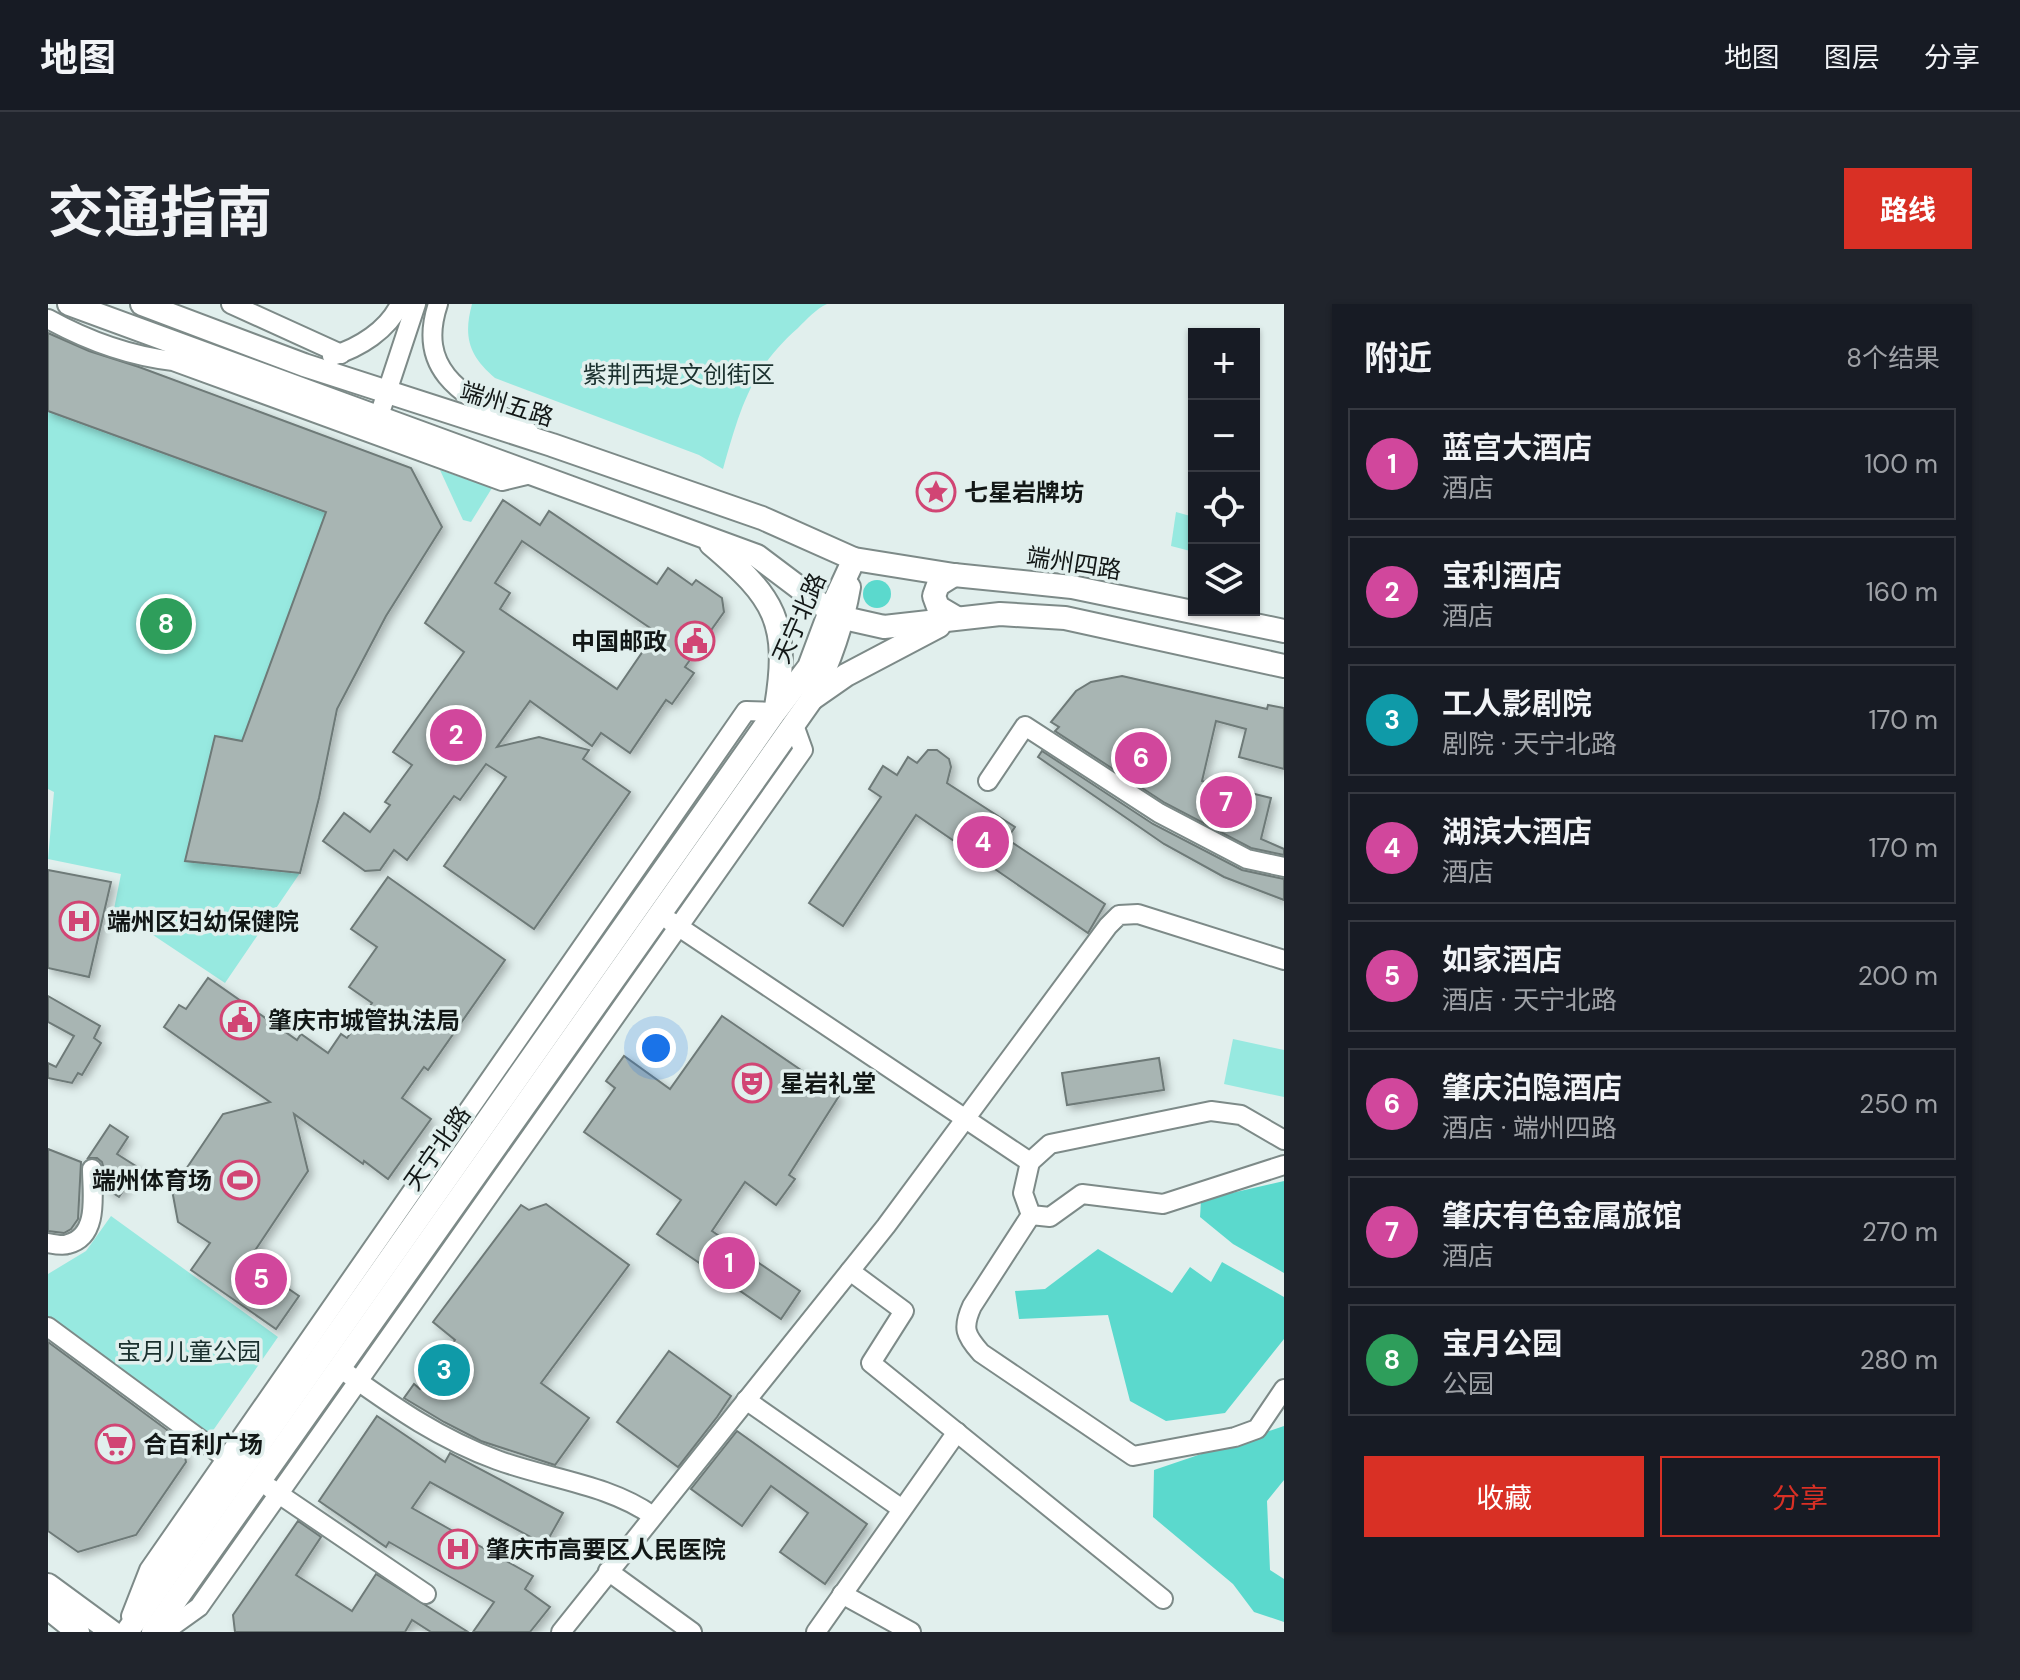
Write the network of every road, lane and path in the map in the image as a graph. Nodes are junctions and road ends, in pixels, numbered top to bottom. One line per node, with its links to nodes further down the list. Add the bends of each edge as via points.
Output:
1 (69, 304): 11 (main road)
2 (142, 304): 9 (main road, 端州五路)
3 (231, 304): 8 (street)
4 (400, 304): 8 (street, via 382,328)
5 (416, 304): 10 (street)
6 (438, 304): 12 (street, via 433,339 437,364 452,385)
7 (48, 319): 13 (street, via 71,332 145,358 173,361 502,481)
8 (341, 354): 9 (street)
9 (304, 365): 10 (main road, 端州五路)
10 (387, 392): 11 (street); 12 (main road, 端州五路)
11 (379, 416): 13 (main road)
12 (552, 445): 15 (main road, 端州五路, via 762,518)
13 (535, 473): 14 (main road)
14 (698, 533): 17 (main road, via 757,556); 22 (main road, via 748,575 770,607 782,651)
15 (854, 559): 16 (main road, 端州四路); 17 (main road, 天宁北路)
16 (954, 575): 18 (main road, via 938,585 934,596 938,607); 19 (main road, 端州四路, via 1072,587)
17 (837, 614): 18 (main road, via 884,627); 21 (main road, 天宁北路, via 829,662); 22 (main road, 天宁北路)
18 (955, 617): 20 (main road, via 1065,618); 21 (main road, via 846,675)
19 (1284, 631)
20 (1284, 666)
21 (811, 700): 22 (main road, 天宁北路)
22 (785, 719): 25 (main road, 天宁北路); 28 (main road, 天宁北路)
23 (988, 781): 24 (street, via 1025,726 1159,813 1247,859)
24 (1284, 867)
25 (670, 921): 27 (street); 28 (main road, 天宁北路)
26 (1284, 960): 27 (street, via 1138,914 1119,915)
27 (963, 1120): 30 (street); 35 (street)
28 (490, 1137): 37 (main road, 天宁北路); 37 (street); 41 (street)
29 (1284, 1140): 30 (street, via 1241,1115 1211,1111 1050,1144)
30 (1030, 1162): 33 (street, via 1023,1193)
31 (1284, 1165): 33 (street, via 1163,1204 1082,1194 1050,1217)
32 (92, 1169): 34 (street, via 90,1223 68,1244)
33 (1031, 1215): 38 (street, via 965,1322 968,1339 981,1353 1033,1389 1133,1456 1257,1429)
34 (48, 1243)
35 (850, 1271): 39 (street); 40 (street, via 904,1311 871,1363)
36 (48, 1327): 41 (street)
37 (340, 1369): 42 (main road, 天宁北路); 44 (street, via 413,1421 456,1444 632,1501); 53 (main road, 天宁北路)
38 (1284, 1389)
39 (746, 1400): 43 (street); 44 (street)
40 (957, 1432): 43 (street); 49 (street)
41 (227, 1459): 53 (street, via 149,1570)
42 (270, 1488): 47 (street); 54 (main road, 天宁北路); 55 (street, via 199,1607)
43 (902, 1509): 48 (street)
44 (653, 1516): 45 (street)
45 (608, 1571): 56 (street); 57 (street)
46 (48, 1585): 52 (main road)
47 (426, 1594)
48 (842, 1594): 58 (street); 59 (street)
49 (1163, 1599)
50 (48, 1608): 51 (main road)
51 (78, 1632)
52 (112, 1632)
53 (126, 1632)
54 (153, 1632)
55 (164, 1632)
56 (561, 1632)
57 (692, 1632)
58 (816, 1632)
59 (911, 1632)

